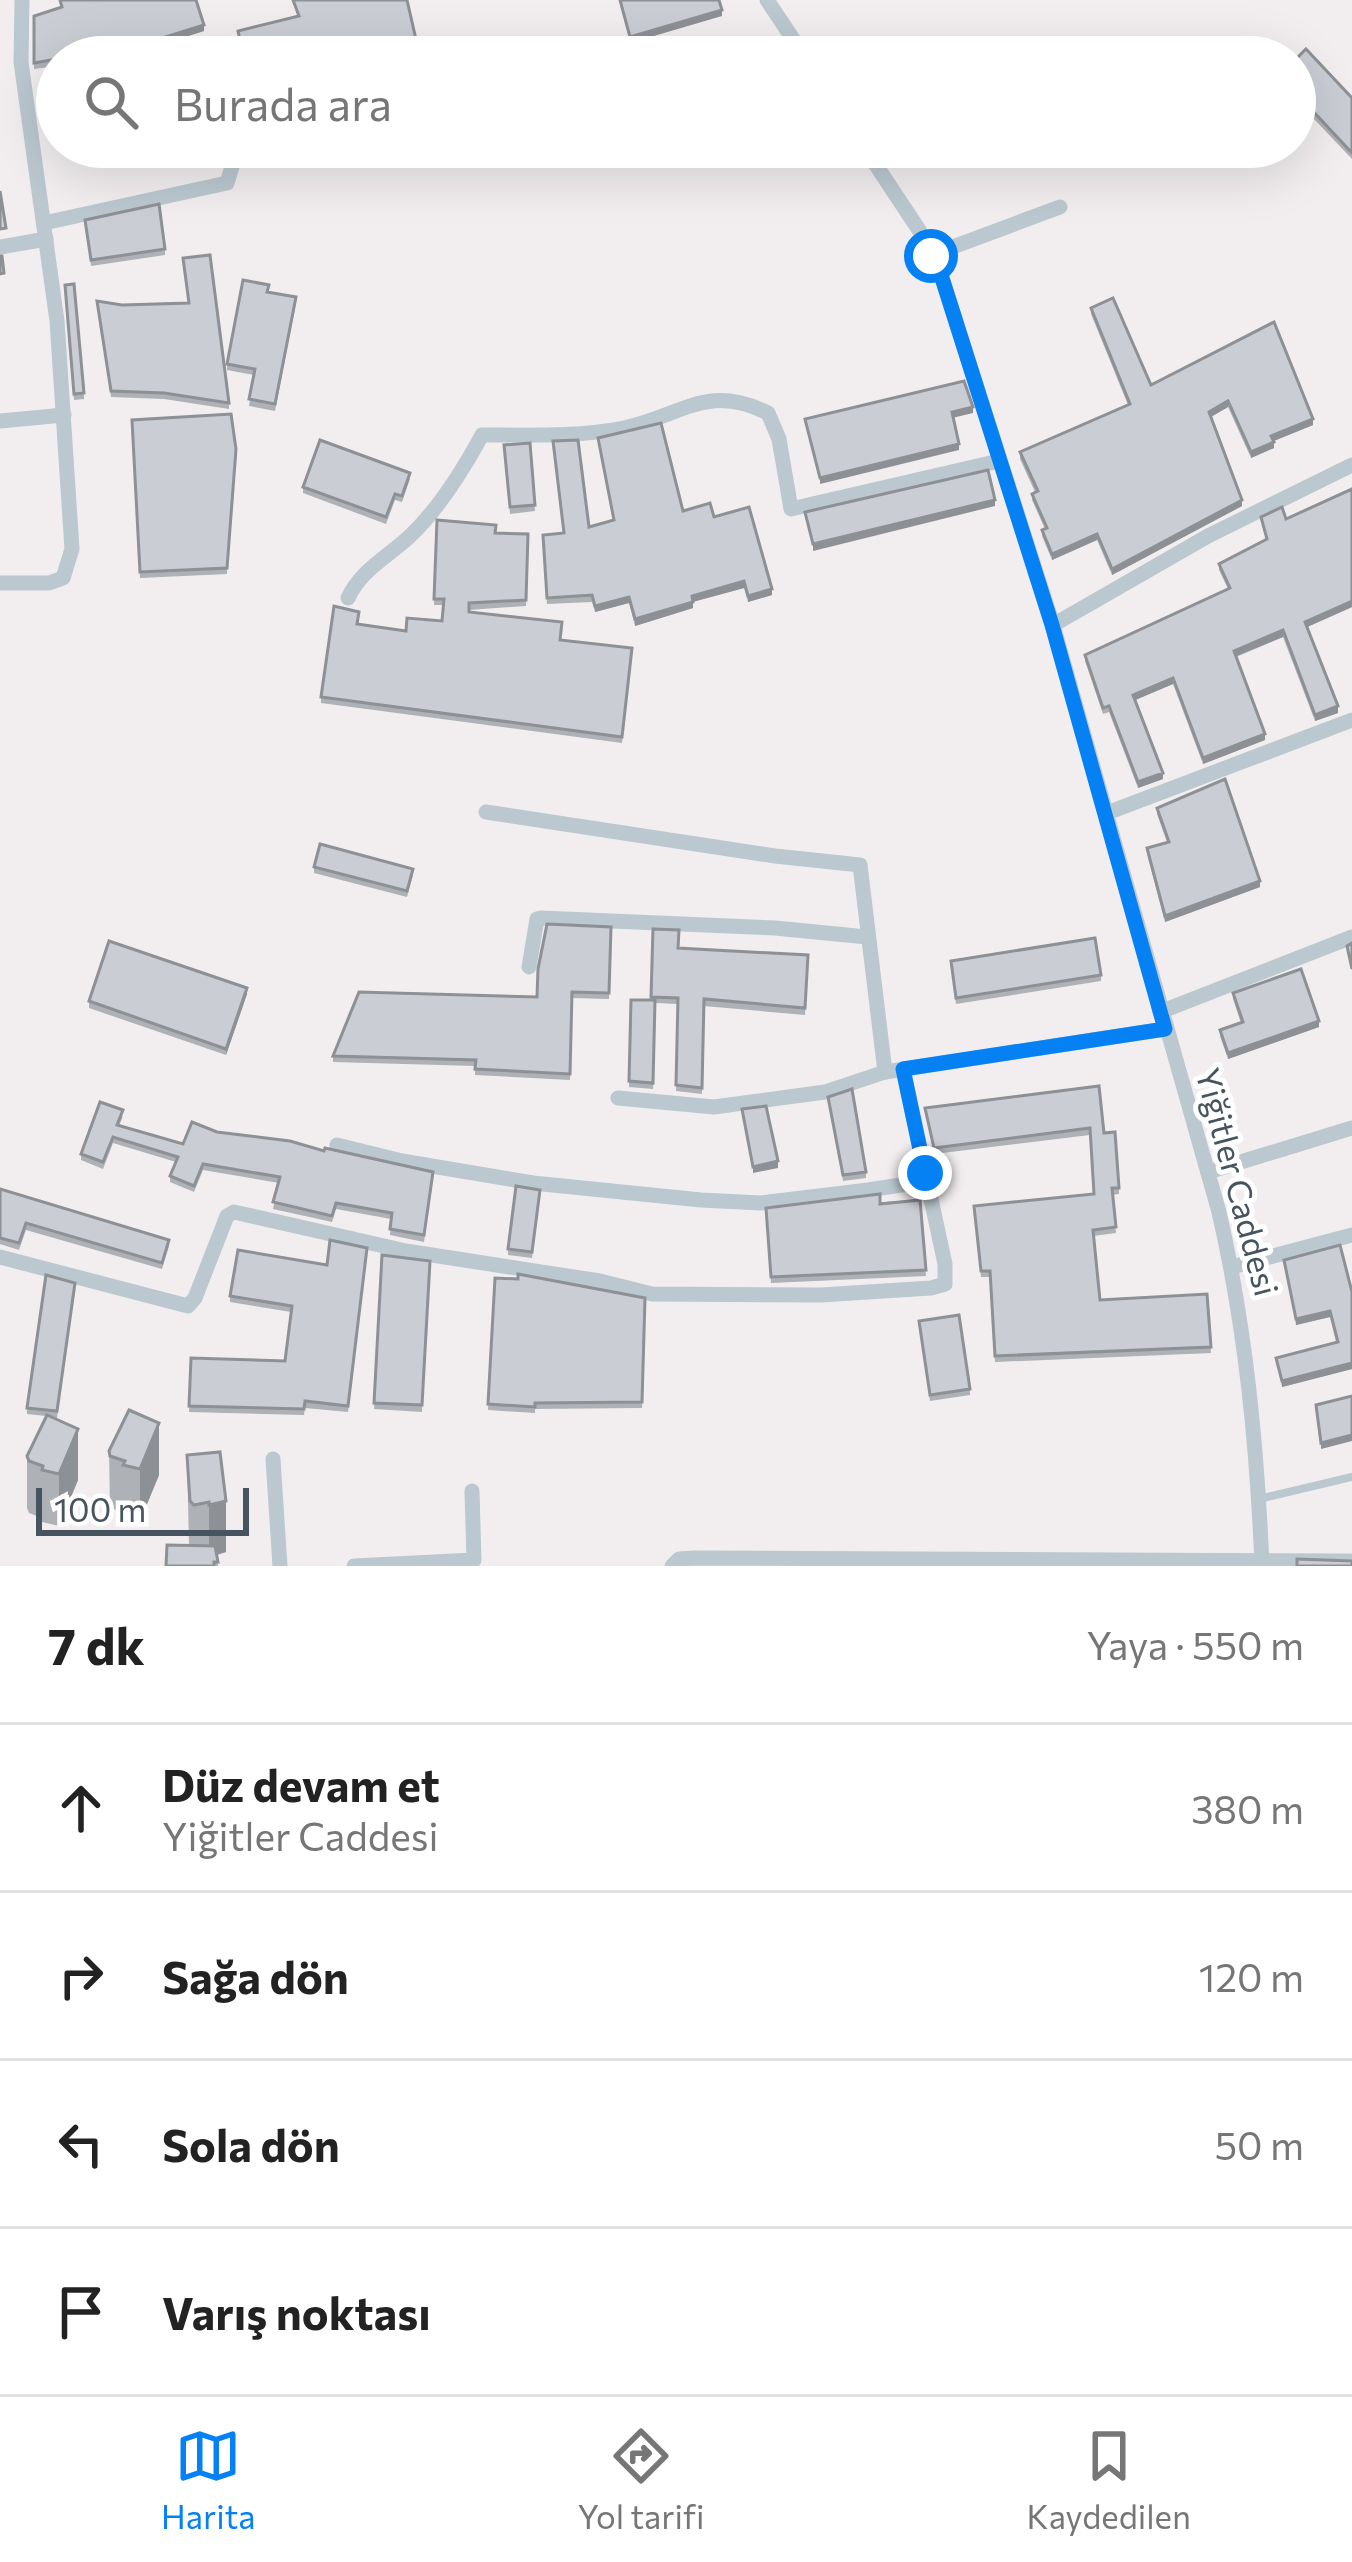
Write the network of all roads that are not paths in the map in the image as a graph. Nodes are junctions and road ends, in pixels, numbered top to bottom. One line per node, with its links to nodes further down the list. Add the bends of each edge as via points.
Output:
1 (22, 0): 4 (street, via 21,62)
2 (767, 0): 3 (street)
3 (791, 36)
4 (36, 168)
5 (36, 168): 9 (street)
6 (232, 168): 9 (street, via 227,183)
7 (878, 168): 11 (street, Yiğitler Caddesi)
8 (1060, 207): 11 (street)
9 (45, 231): 10 (street); 12 (street)
10 (0, 248)
11 (931, 256): 14 (street, Yiğitler Caddesi)
12 (64, 415): 13 (street); 16 (street, via 69,568 49,583)
13 (0, 421)
14 (999, 461): 17 (street, via 791,509 768,413 739,398 623,428 482,435 412,535 357,579); 18 (street, Yiğitler Caddesi)
15 (1352, 464): 18 (street)
16 (0, 583)
17 (348, 598)
18 (1052, 625): 21 (street, Yiğitler Caddesi)
19 (1352, 720): 21 (street)
20 (486, 812): 22 (street, via 860,865)
21 (1107, 812): 25 (street, Yiğitler Caddesi)
22 (867, 937): 24 (street, via 541,918); 27 (street)
23 (1352, 937): 25 (street)
24 (529, 967)
25 (1163, 1021): 26 (street); 31 (street, Yiğitler Caddesi)
26 (903, 1069): 27 (street); 32 (street)
27 (885, 1072): 28 (street, via 825,1092 714,1107)
28 (618, 1098)
29 (1352, 1128): 31 (street)
30 (337, 1144): 32 (street, via 533,1184 761,1203 908,1184)
31 (1208, 1172): 35 (street, Yiğitler Caddesi)
32 (925, 1173): 34 (street, via 945,1264 945,1284 931,1288 652,1294 234,1212 188,1306)
33 (1352, 1235): 35 (street)
34 (0, 1257)
35 (1232, 1268): 39 (street, Yiğitler Caddesi)
36 (273, 1459): 43 (street)
37 (1352, 1477): 39 (lane)
38 (472, 1491): 44 (street, via 474,1560)
39 (1258, 1499): 42 (street, Yiğitler Caddesi)
40 (1352, 1562): 42 (street)
41 (1006, 1564): 42 (street); 45 (street, via 695,1558)
42 (1262, 1564)
43 (280, 1566)
44 (354, 1566)
45 (672, 1566)

